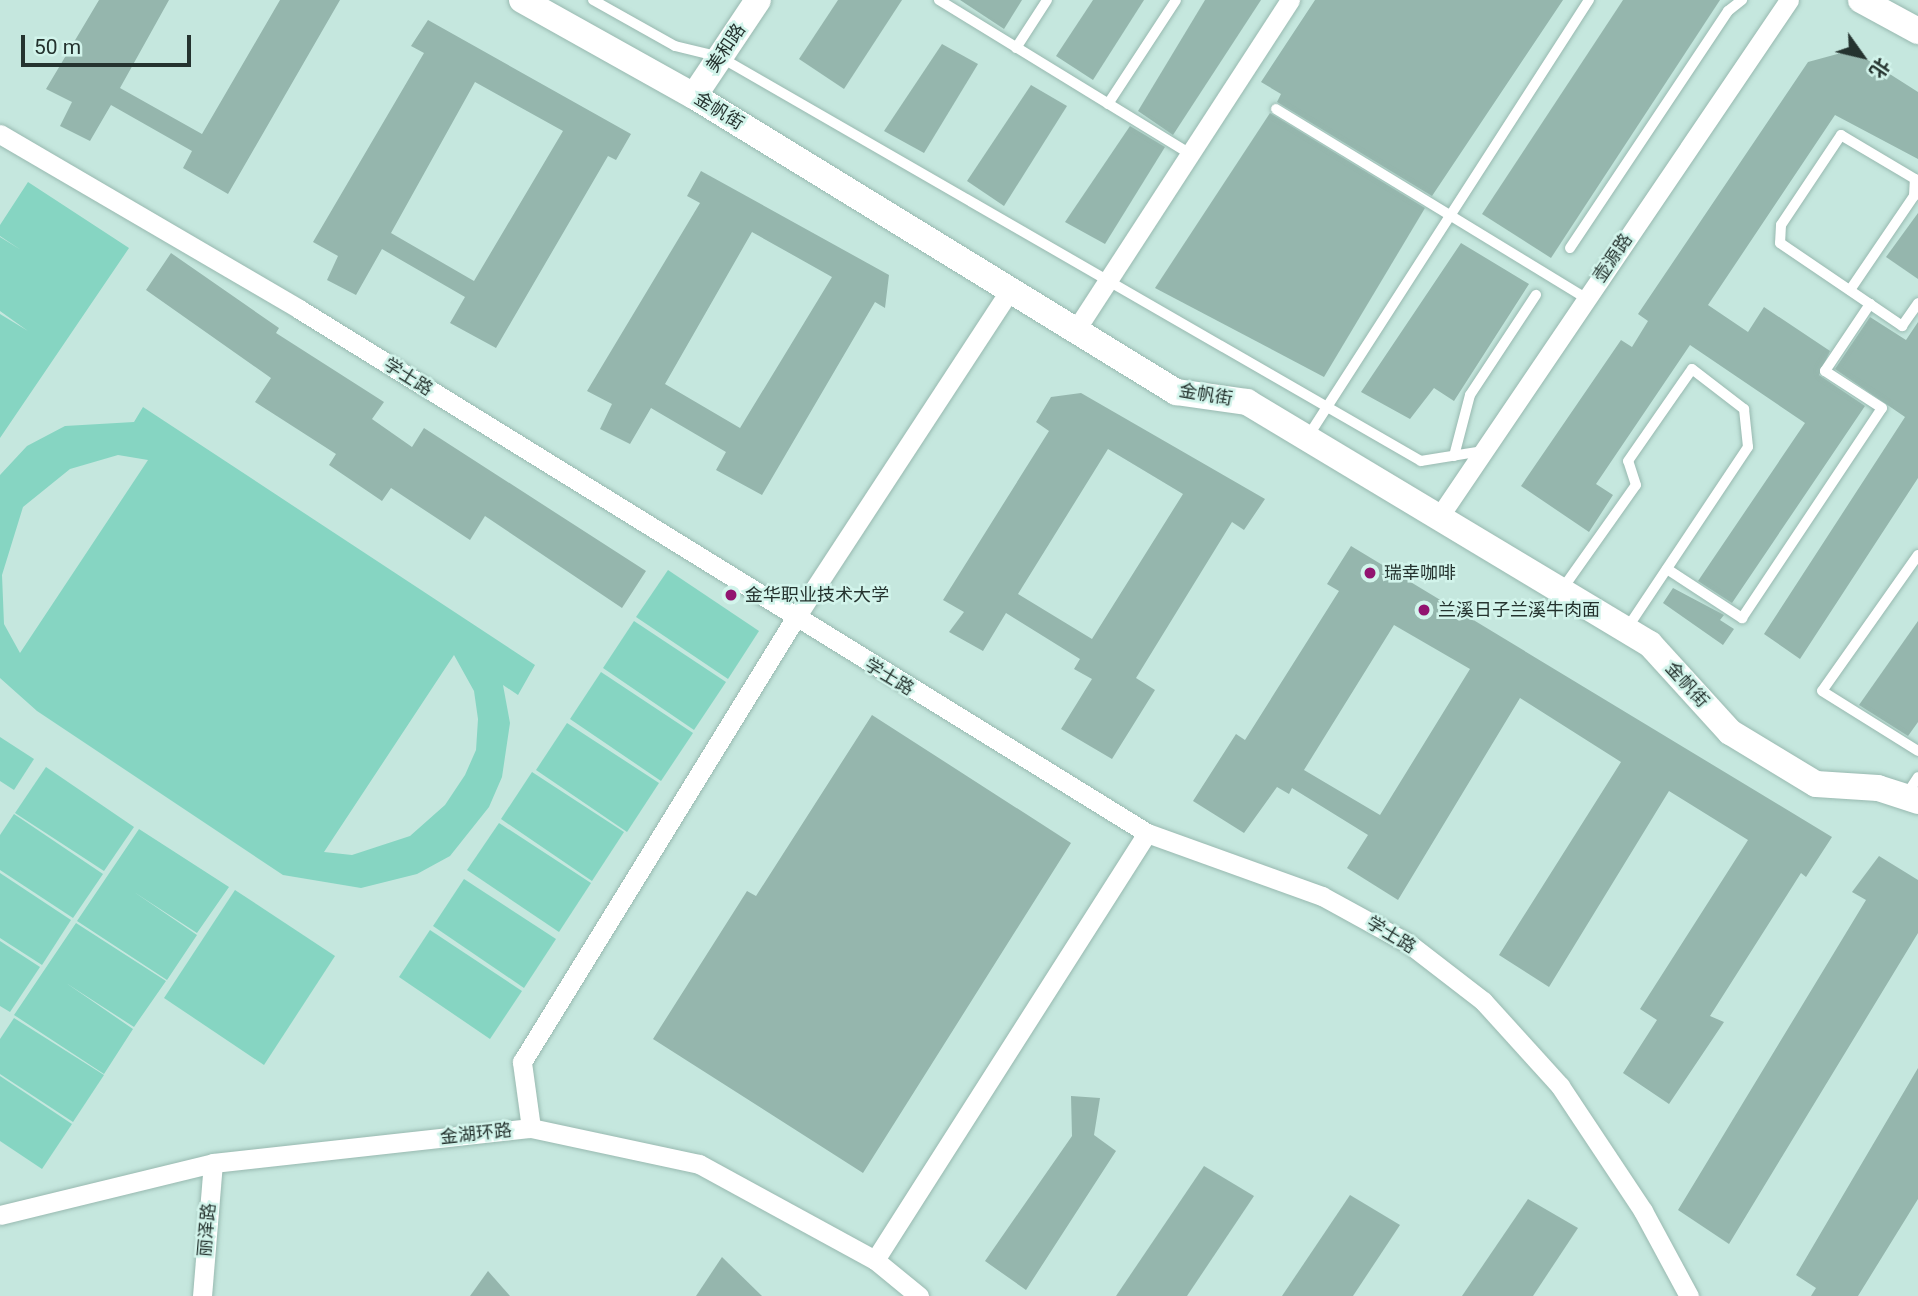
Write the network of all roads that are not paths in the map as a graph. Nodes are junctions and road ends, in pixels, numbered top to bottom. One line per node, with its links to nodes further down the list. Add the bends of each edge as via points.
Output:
1 (522, 0): 15 (street, 金帆街)
2 (593, 0): 14 (lane, via 675,46)
3 (758, 0): 14 (street, 美和路)
4 (939, 0): 13 (lane)
5 (1047, 0): 13 (lane)
6 (1176, 0): 16 (lane)
7 (1290, 0): 19 (street)
8 (1589, 0): 20 (lane)
9 (1742, 0): 21 (lane, via 1728,10)
10 (1789, 0): 26 (street, 壶源路)
11 (1861, 0): 12 (street)
12 (1918, 31)
13 (1016, 48): 16 (lane)
14 (720, 57): 15 (street, 美和路); 22 (lane)
15 (694, 96): 24 (street, 金帆街)
16 (1108, 104): 19 (lane)
17 (1276, 109): 20 (lane)
18 (0, 134): 38 (street, 学士路, via 299,309)
19 (1190, 154): 22 (street)
20 (1450, 215): 26 (lane); 30 (lane)
21 (1570, 248)
22 (1110, 277): 29 (street); 30 (lane)
23 (1850, 290): 23 (lane, via 1780,243 1781,225 1841,135 1915,179 1914,196); 28 (lane)
24 (1009, 292): 29 (street, 金帆街); 38 (street)
25 (1536, 295): 33 (lane, via 1470,395)
26 (1586, 298): 32 (street, 壶源路)
27 (1918, 303): 28 (lane, via 1902,326)
28 (1870, 304): 36 (lane, via 1825,371 1882,408 1742,618)
29 (1075, 331): 31 (street, 金帆街, via 1176,392 1247,402)
30 (1328, 406): 31 (lane); 33 (lane, via 1421,461)
31 (1307, 438): 34 (street, 金帆街)
32 (1483, 451): 33 (lane); 34 (street, 壶源路)
33 (1454, 456)
34 (1439, 517): 37 (street, 金帆街)
35 (1918, 555): 40 (lane, via 1822,691)
36 (1667, 569): 37 (lane, via 1748,447 1744,410 1692,369 1628,461 1636,485); 39 (lane)
37 (1562, 591): 39 (street, 金帆街)
38 (794, 621): 42 (street, 学士路); 43 (street, via 522,1062)
39 (1626, 630): 41 (street, 金帆街, via 1650,644 1730,732 1816,784)
40 (1918, 751)
41 (1914, 792)
42 (1147, 833): 46 (street); 49 (street, 学士路, via 1322,896 1408,943 1483,1001 1560,1086 1643,1211)
43 (531, 1128): 44 (street, 金湖环路); 46 (street, 金湖环路, via 699,1164)
44 (213, 1163): 45 (street, 金湖环路); 47 (street, 丽泽路)
45 (0, 1215)
46 (875, 1260): 48 (street, 金湖环路)
47 (202, 1296)
48 (919, 1296)
49 (1689, 1296)

